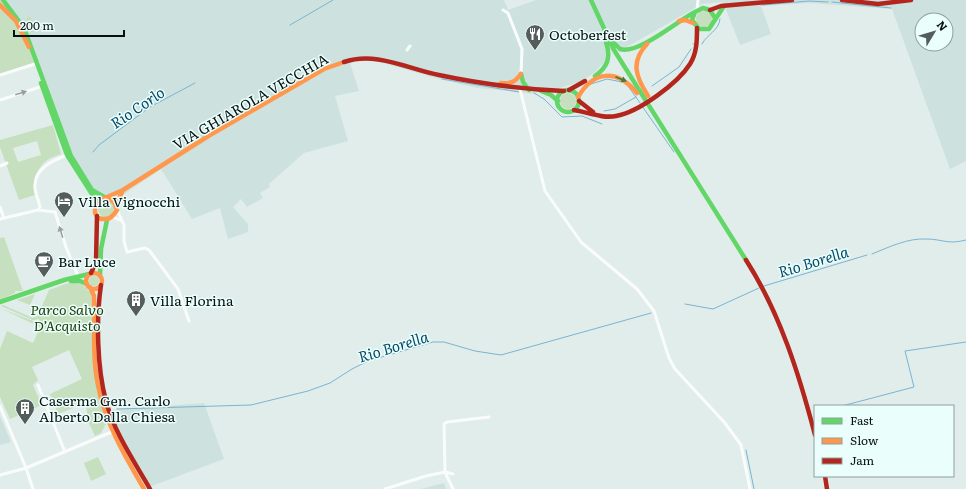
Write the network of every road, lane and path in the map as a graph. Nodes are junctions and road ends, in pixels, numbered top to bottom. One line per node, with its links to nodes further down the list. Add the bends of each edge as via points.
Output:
1 (3, 0): 45 (main road, via 26,32 71,156 92,190)
2 (591, 0): 20 (main road); 34 (main road, via 598,25 610,51 610,58 598,74)
3 (594, 0): 19 (main road, via 617,47 629,50); 20 (main road)
4 (698, 0): 10 (street); 13 (street)
5 (792, 0): 9 (main road)
6 (842, 0): 7 (main road, via 878,4)
7 (911, 0)
8 (0, 5): 24 (main road, via 16,21)
9 (724, 6): 12 (main road); 14 (main road, VIA GHIAROLA VECCHIA)
10 (703, 8): 12 (main road); 13 (main road)
11 (503, 10): 25 (street, via 508,13 522,48)
12 (710, 10): 14 (main road)
13 (696, 12): 15 (main road); 16 (main road)
14 (714, 18): 18 (main road, VIA GHIAROLA VECCHIA, via 713,26)
15 (677, 22): 16 (main road, via 684,20); 19 (main road)
16 (693, 23): 17 (main road)
17 (697, 28): 18 (main road); 21 (main road, VIA GHIAROLA VECCHIA)
18 (706, 30): 21 (main road, VIA GHIAROLA VECCHIA)
19 (653, 38): 40 (main road, via 638,55 635,68 639,82)
20 (608, 40): 40 (main road)
21 (698, 42): 39 (main road, VIA GHIAROLA VECCHIA, via 686,69 654,96 627,113 615,117)
22 (410, 46): 23 (street)
23 (407, 50)
24 (35, 64): 26 (street); 29 (main road)
25 (520, 74): 27 (main road); 28 (main road)
26 (0, 75)
27 (517, 80): 30 (main road); 31 (main road)
28 (523, 82): 31 (main road); 32 (main road)
29 (43, 86): 36 (street, one-way to 29); 41 (main road)
30 (499, 86): 31 (main road, VIA GHIAROLA VECCHIA); 44 (main road, VIA GHIAROLA VECCHIA, via 438,75 385,60 350,60 324,69 210,135)
31 (520, 89): 32 (main road, VIA GHIAROLA VECCHIA); 79 (street, via 545,191 550,200 581,242 637,289 654,311 675,369 725,423 741,445)
32 (529, 90): 33 (main road, VIA GHIAROLA VECCHIA)
33 (538, 90): 34 (main road, VIA GHIAROLA VECCHIA); 37 (main road, VIA GHIAROLA VECCHIA)
34 (567, 91): 35 (main road, VIA GHIAROLA VECCHIA, via 575,92); 37 (main road, via 560,95)
35 (579, 99): 38 (main road); 39 (main road, VIA GHIAROLA VECCHIA); 40 (main road, one-way to 40, via 582,87 593,79 610,76 625,80 634,88)
36 (0, 100)
37 (558, 101): 38 (main road, VIA GHIAROLA VECCHIA, via 563,110)
38 (574, 110): 39 (main road, VIA GHIAROLA VECCHIA)
39 (596, 114)
40 (670, 137): 67 (main road, via 736,241 777,317 802,385)
41 (67, 155): 46 (main road); 49 (street, via 48,163 37,178 35,187 40,207)
42 (7, 163): 43 (street)
43 (0, 166)
44 (123, 190): 45 (main road, VIA GHIAROLA VECCHIA); 48 (main road)
45 (106, 198): 46 (main road); 48 (main road)
46 (97, 202): 50 (main road, via 94,209)
47 (0, 207): 52 (street)
48 (116, 207): 51 (main road); 54 (street)
49 (38, 210): 52 (street); 56 (street, one-way to 49, via 55,212)
50 (96, 216): 53 (main road); 55 (main road, via 96,262)
51 (114, 217): 53 (main road); 54 (street)
52 (2, 219)
53 (108, 220): 57 (main road, via 101,249)
54 (122, 221): 62 (street, via 125,227 124,241 127,252 145,248 149,250 178,289)
55 (90, 274): 56 (main road); 57 (main road, via 96,273); 60 (main road, via 86,280)
56 (78, 276): 58 (main road)
57 (100, 276): 59 (main road)
58 (64, 281): 60 (main road, via 76,280); 61 (main road)
59 (101, 285): 60 (main road, via 96,288); 66 (main road, via 100,370)
60 (89, 286): 66 (main road, via 94,296 98,385)
61 (0, 302)
62 (189, 320)
63 (38, 385): 68 (street)
64 (0, 406): 69 (street)
65 (489, 417): 70 (street, via 444,424)
66 (114, 431): 68 (street); 75 (main road); 76 (main road)
67 (814, 431)
68 (65, 452): 69 (street)
69 (26, 468): 72 (street); 74 (street)
70 (445, 472): 71 (street); 77 (street); 78 (street)
71 (452, 474)
72 (0, 475)
73 (825, 477): 80 (main road)
74 (33, 489)
75 (144, 489)
76 (150, 489)
77 (385, 489)
78 (453, 489)
79 (750, 489)
80 (827, 489)

